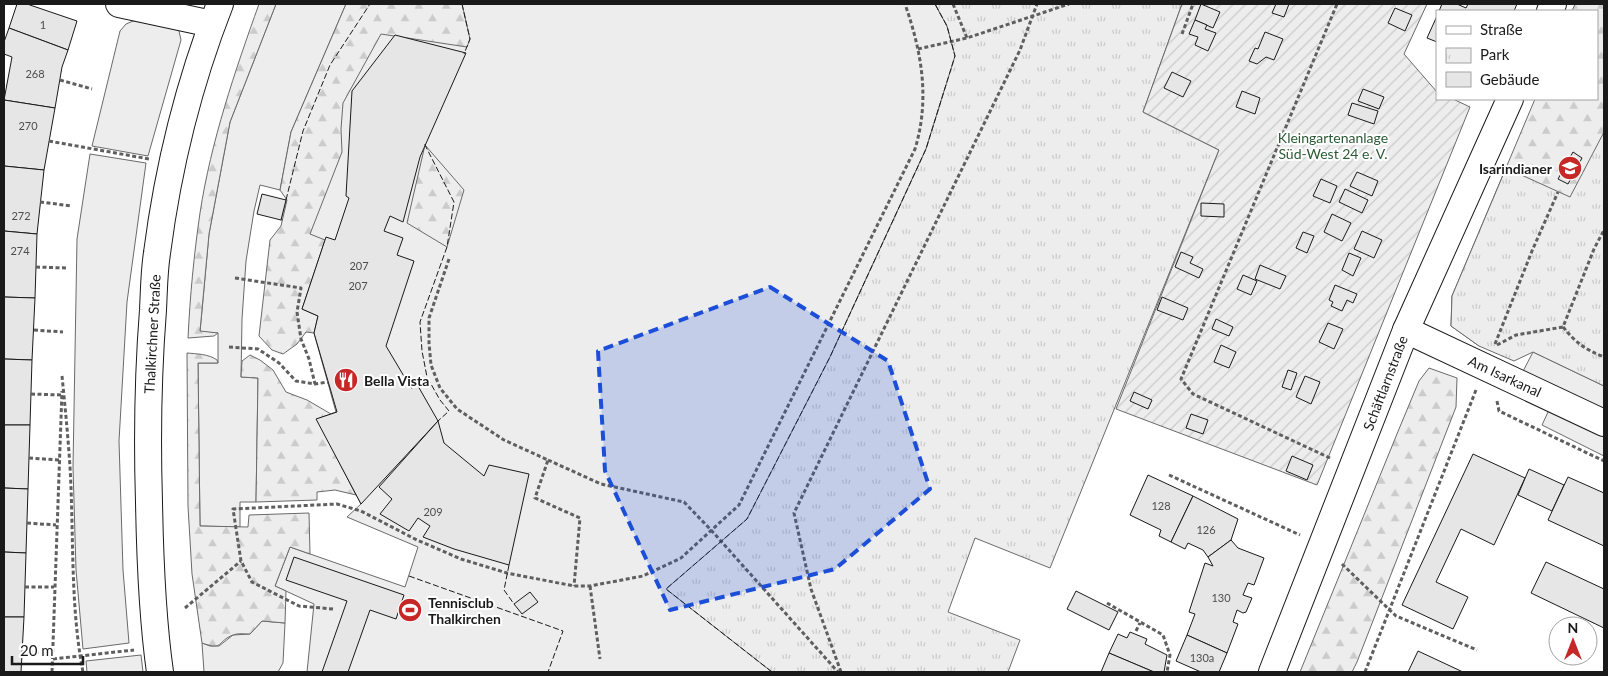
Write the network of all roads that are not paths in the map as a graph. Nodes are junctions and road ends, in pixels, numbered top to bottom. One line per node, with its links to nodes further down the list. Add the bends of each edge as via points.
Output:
1 (119, 4): 2 (street)
2 (216, 14): 6 (street, Thalkirchner Straße, via 172,164 157,253 147,428 150,551)
3 (1510, 100): 4 (street, Schäftlarnstraße)
4 (1406, 330): 5 (street, Am Isarkanal); 7 (street, Schäftlarnstraße)
5 (1604, 423)
6 (160, 672)
7 (1272, 672)

